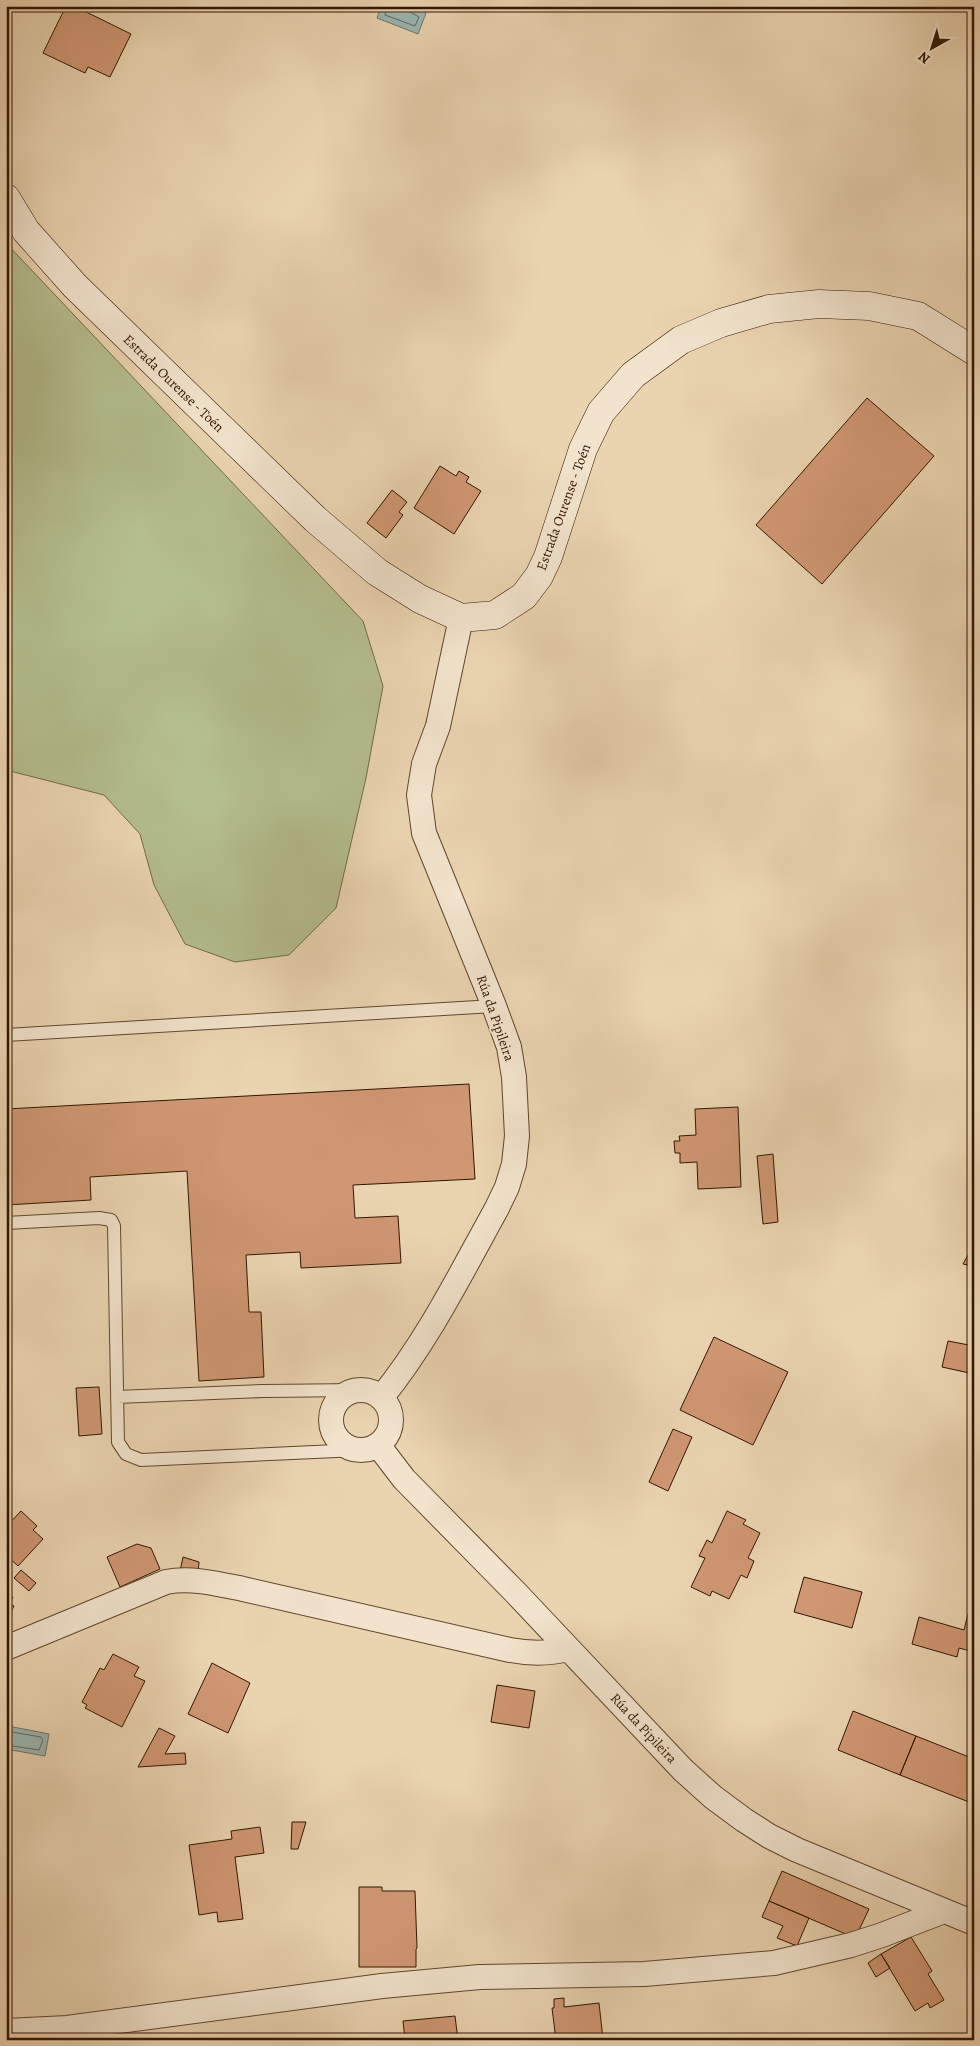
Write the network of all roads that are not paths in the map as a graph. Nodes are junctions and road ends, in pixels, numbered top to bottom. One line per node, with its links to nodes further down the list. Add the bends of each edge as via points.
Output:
1 (6, 198): 3 (street, Estrada Ourense - Toén, via 26,231 75,286 310,514 377,572 420,599)
2 (974, 351): 3 (street, Estrada Ourense - Toén, via 918,316 869,306 819,304 769,309 721,323 681,340 633,376 601,412 583,449 548,557 524,596 495,615)
3 (461, 618): 4 (street, Rúa da Pipileira, via 438,726 424,764 419,795 424,833)
4 (494, 1006): 5 (lane); 9 (street, Rúa da Pipileira, via 509,1047 514,1077 517,1136 514,1164 497,1208 423,1341)
5 (6, 1035)
6 (6, 1223): 8 (lane, via 111,1220 114,1231)
7 (359, 1390): 8 (lane); 9 (street); 10 (street, Rúa da Pipileira, via 349,1393 335,1405 331,1424 340,1441 348,1447)
8 (117, 1397): 10 (lane, via 118,1442 126,1454 141,1460)
9 (381, 1398): 10 (street, via 389,1410 390,1430 385,1439)
10 (368, 1448): 12 (street, Rúa da Pipileira, via 404,1479)
11 (6, 1648): 12 (street, via 176,1580 243,1588 510,1650 550,1654)
12 (568, 1649): 13 (street, Rúa da Pipileira, via 683,1770 744,1820 797,1850)
13 (944, 1911): 14 (street, Rúa da Pipileira); 16 (street, via 851,1945 774,1963 644,1974 480,1977 382,1986 242,2003)
14 (974, 1922)
15 (6, 2031): 16 (street)
16 (40, 2035)

